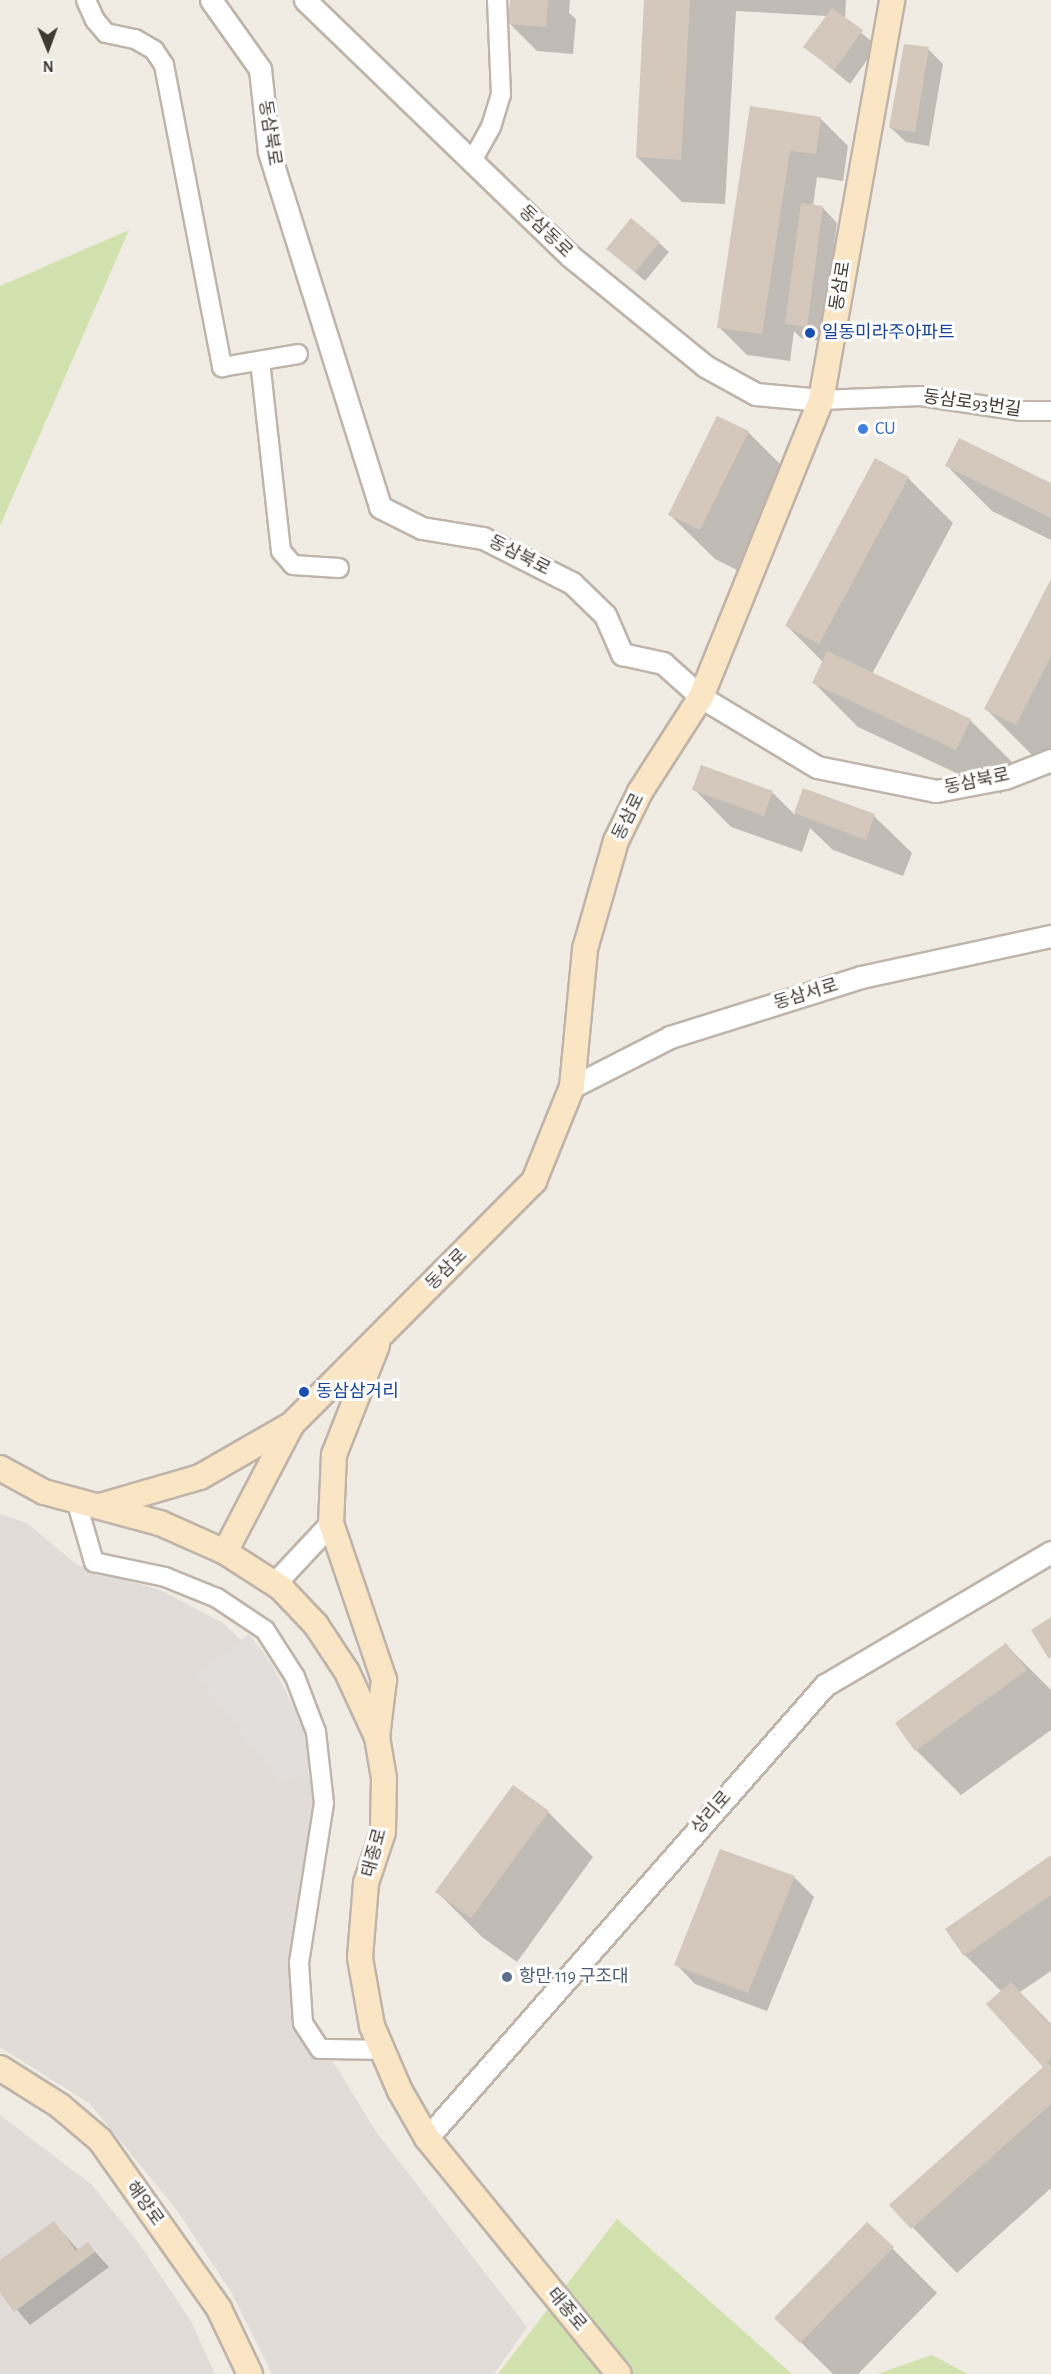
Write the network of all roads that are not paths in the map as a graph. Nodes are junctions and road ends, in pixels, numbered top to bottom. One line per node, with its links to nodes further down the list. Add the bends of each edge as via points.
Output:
1 (86, 0): 8 (street, via 106,33 135,39 154,50 164,64 222,367)
2 (211, 0): 14 (street, 동삼북로, via 260,69 269,152 380,507 422,528 483,538 572,583 605,615 622,654 663,663)
3 (305, 0): 6 (street, 동삼동로)
4 (497, 0): 6 (street, via 501,95 491,128)
5 (892, 0): 9 (main road, 동삼로)
6 (472, 161): 9 (street, 동삼동로, via 569,255 705,366 756,394)
7 (298, 354): 8 (street)
8 (260, 360): 13 (street, via 281,551 293,565)
9 (821, 400): 10 (street, 동삼로93번길, via 921,396); 14 (main road, 동삼로)
10 (1020, 411): 11 (street, 동삼로93번길); 12 (street)
11 (1051, 411)
12 (1051, 425)
13 (339, 568)
14 (701, 697): 15 (street, 동삼북로, via 817,767 936,791 1005,778); 17 (main road, 동삼로, via 640,792 610,860 585,949)
15 (1051, 759)
16 (1051, 936): 17 (street, 동삼서로, via 861,977 670,1037)
17 (572, 1087): 18 (main road, 동삼로, via 534,1181)
18 (381, 1335): 19 (main road, 동삼로); 22 (main road, via 334,1455)
19 (292, 1424): 21 (main road, via 200,1477); 23 (main road, 동삼로)
20 (0, 1468): 21 (main road, 태종로, via 44,1492)
21 (87, 1504): 23 (main road, 태종로, via 160,1523); 27 (street, via 94,1562 165,1577 217,1598 265,1630 295,1677 316,1732 324,1803 299,1964 303,2023 320,2049)
22 (331, 1523): 25 (street); 26 (main road, via 384,1680)
23 (225, 1552): 25 (main road, 태종로)
24 (1051, 1552): 29 (street, 상리로, via 825,1685)
25 (274, 1584): 26 (main road, 태종로, via 316,1625 347,1672)
26 (377, 1737): 27 (main road, 태종로, via 384,1778 383,1832 366,1883 360,1958 372,2026)
27 (382, 2050): 29 (main road, 태종로)
28 (0, 2067): 30 (main road, 해양로, via 60,2106 100,2140 219,2309)
29 (427, 2138): 31 (main road, 태종로)
30 (250, 2374)
31 (619, 2374)

